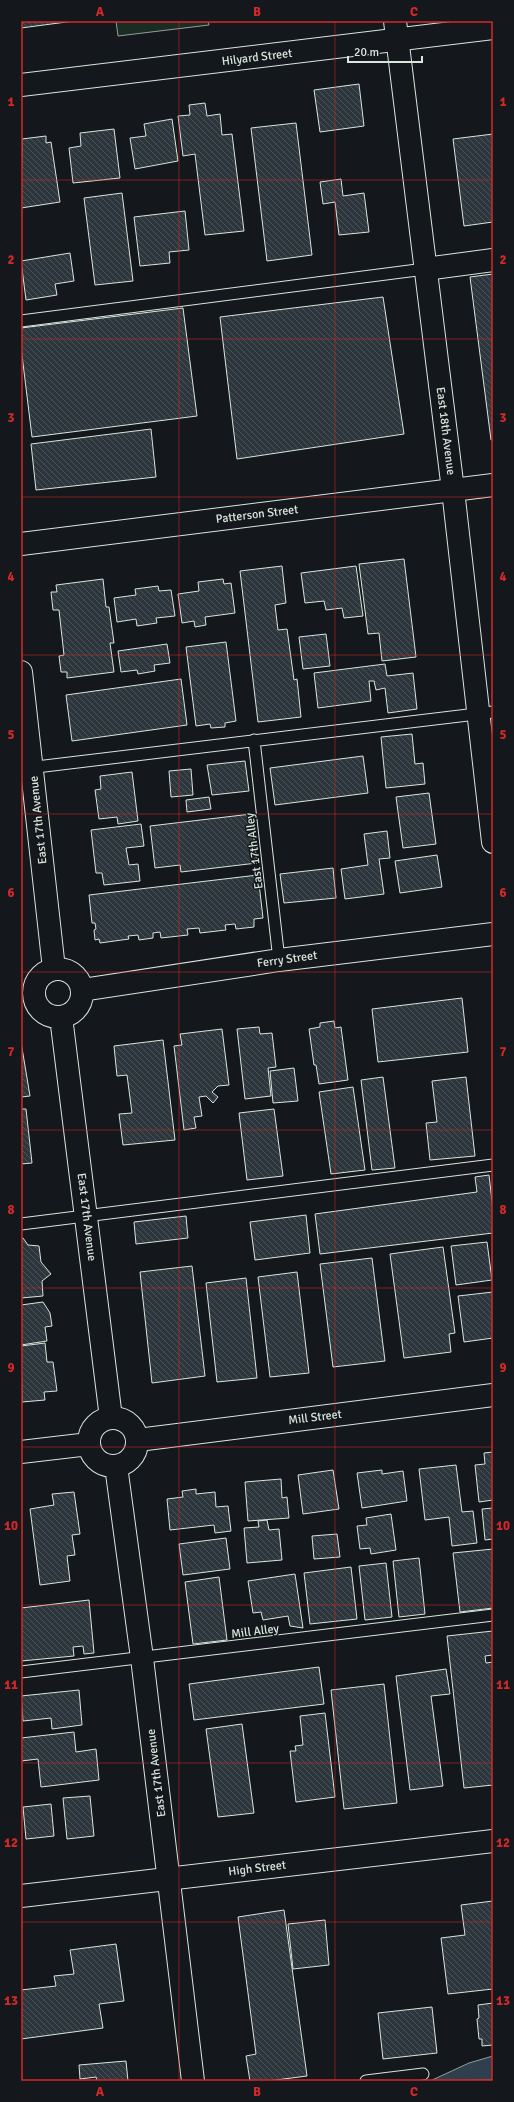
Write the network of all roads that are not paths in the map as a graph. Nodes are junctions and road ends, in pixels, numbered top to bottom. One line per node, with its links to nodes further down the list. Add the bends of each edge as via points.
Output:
1 (493, 28): 2 (street, Hilyard Street)
2 (396, 30): 3 (street, Hilyard Street); 5 (street, East 18th Avenue)
3 (21, 85)
4 (493, 260): 5 (street)
5 (425, 269): 6 (lane); 8 (street, East 18th Avenue)
6 (21, 321)
7 (493, 485): 8 (street, Patterson Street)
8 (453, 490): 9 (street, Patterson Street); 11 (street, East 18th Avenue)
9 (21, 544)
10 (21, 672): 13 (street, East 17th Avenue)
11 (486, 713): 12 (lane); 14 (street, East 18th Avenue)
12 (254, 740): 13 (lane); 16 (lane, East 17th Alley)
13 (27, 768): 17 (street, East 17th Avenue)
14 (493, 842)
15 (493, 934): 16 (street, Ferry Street)
16 (279, 960): 18 (street, Ferry Street)
17 (54, 969): 18 (street, via 72,974); 19 (street, via 38,979)
18 (82, 990): 20 (street, via 77,1008 71,1014)
19 (28, 998): 20 (street, via 43,1013)
20 (61, 1017): 22 (street, East 17th Avenue)
21 (493, 1165): 22 (lane)
22 (88, 1216): 23 (lane); 25 (street, East 17th Avenue)
23 (21, 1224)
24 (493, 1395): 26 (street, Mill Street)
25 (111, 1418): 26 (street, via 129,1423); 27 (street, via 102,1420 95,1426)
26 (138, 1440): 29 (street, via 132,1457)
27 (89, 1444): 28 (street); 29 (street, via 98,1461)
28 (21, 1452)
29 (116, 1466): 31 (street, East 17th Avenue)
30 (493, 1615): 31 (lane, Mill Alley)
31 (142, 1658): 32 (lane, Mill Alley); 34 (street, East 17th Avenue)
32 (21, 1672)
33 (493, 1841): 34 (street, High Street)
34 (169, 1879): 35 (street, High Street); 37 (street, East 17th Avenue)
35 (21, 1896)
36 (423, 2074): 38 (lane)
37 (193, 2081)
38 (366, 2081)

